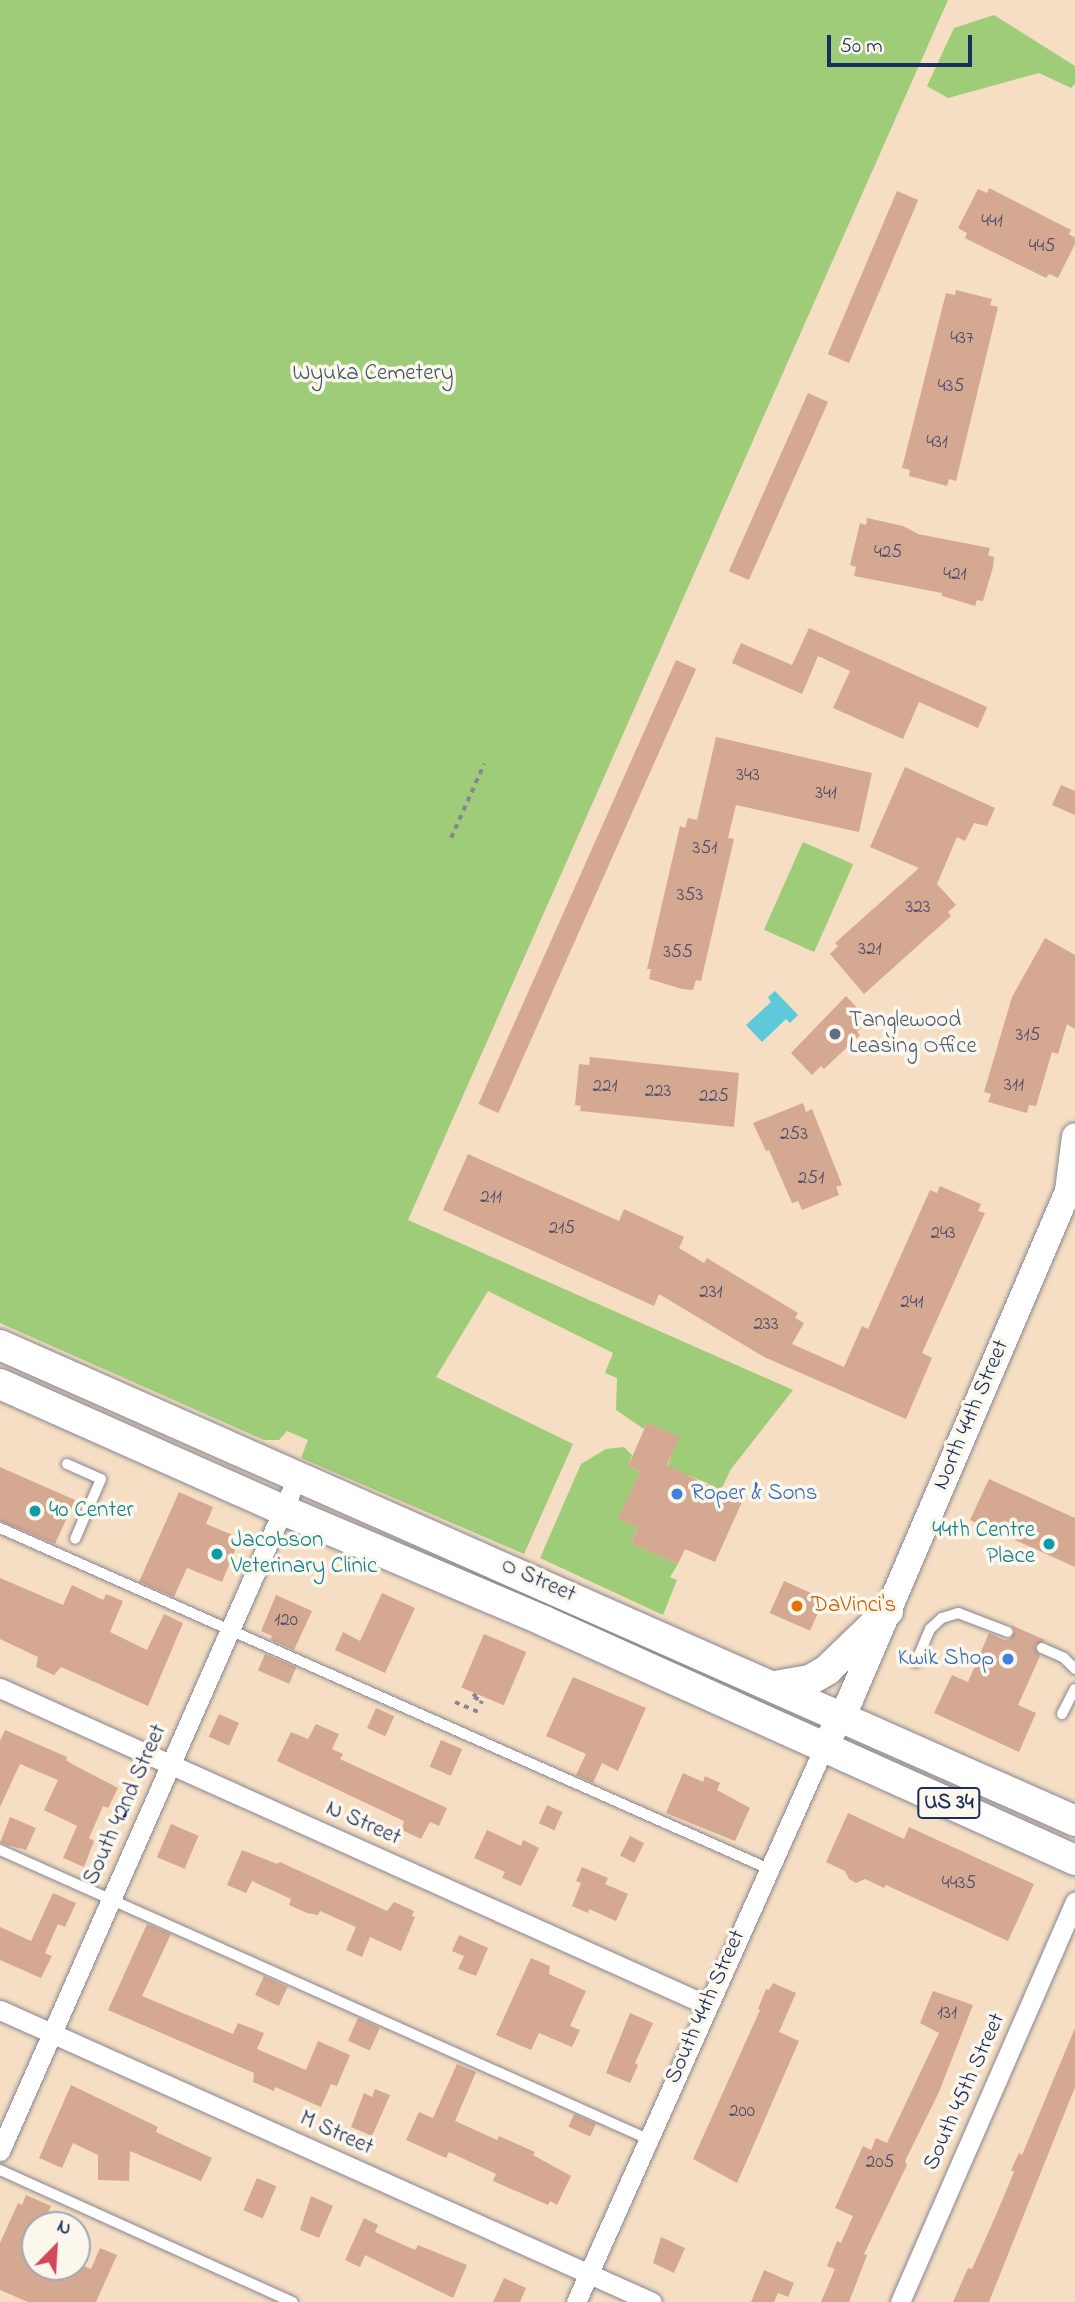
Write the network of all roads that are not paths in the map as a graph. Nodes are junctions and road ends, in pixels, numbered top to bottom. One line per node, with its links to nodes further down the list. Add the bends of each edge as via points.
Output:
1 (1075, 1136): 2 (main road, North 44th Street)
2 (1073, 1190): 10 (main road, North 44th Street)
3 (0, 1345): 6 (main road, O Street / US 34)
4 (0, 1384): 7 (main road, O Street / US 34)
5 (67, 1464): 9 (lane, via 101,1479)
6 (297, 1478): 7 (street, South 42nd Street); 16 (main road, O Street / US 34)
7 (283, 1510): 11 (street, South 42nd Street); 21 (main road, O Street / US 34)
8 (0, 1528): 11 (lane)
9 (75, 1539)
10 (888, 1611): 16 (main road, via 827,1670 810,1680); 20 (main road, North 44th Street)
11 (228, 1630): 22 (street, South 42nd Street); 26 (lane)
12 (1008, 1632): 14 (lane, via 958,1613 950,1615 930,1629)
13 (1042, 1648): 15 (lane)
14 (916, 1662)
15 (1075, 1669)
16 (775, 1686): 20 (main road, O Street / US 34)
17 (0, 1688): 22 (street, N Street)
18 (1075, 1689): 19 (lane)
19 (1062, 1714)
20 (841, 1715): 21 (main road, South 44th Street); 23 (main road, O Street / US 34)
21 (824, 1747): 25 (main road, O Street / US 34); 26 (street, South 44th Street)
22 (171, 1765): 27 (street, South 42nd Street); 29 (street, N Street)
23 (1075, 1821)
24 (0, 1850): 27 (lane)
25 (1075, 1860)
26 (767, 1868): 29 (street, South 44th Street)
27 (111, 1899): 31 (street, South 42nd Street); 32 (lane)
28 (1075, 1902): 39 (street, South 45th Street)
29 (707, 2005): 32 (street, South 44th Street)
30 (0, 2010): 31 (street, M Street)
31 (52, 2034): 33 (street, South 42nd Street); 35 (street, M Street)
32 (648, 2139): 35 (street, South 44th Street)
33 (0, 2151)
34 (0, 2170): 36 (lane)
35 (589, 2273): 37 (street, South 44th Street); 38 (street, M Street)
36 (293, 2302)
37 (576, 2302)
38 (652, 2302)
39 (900, 2302)

